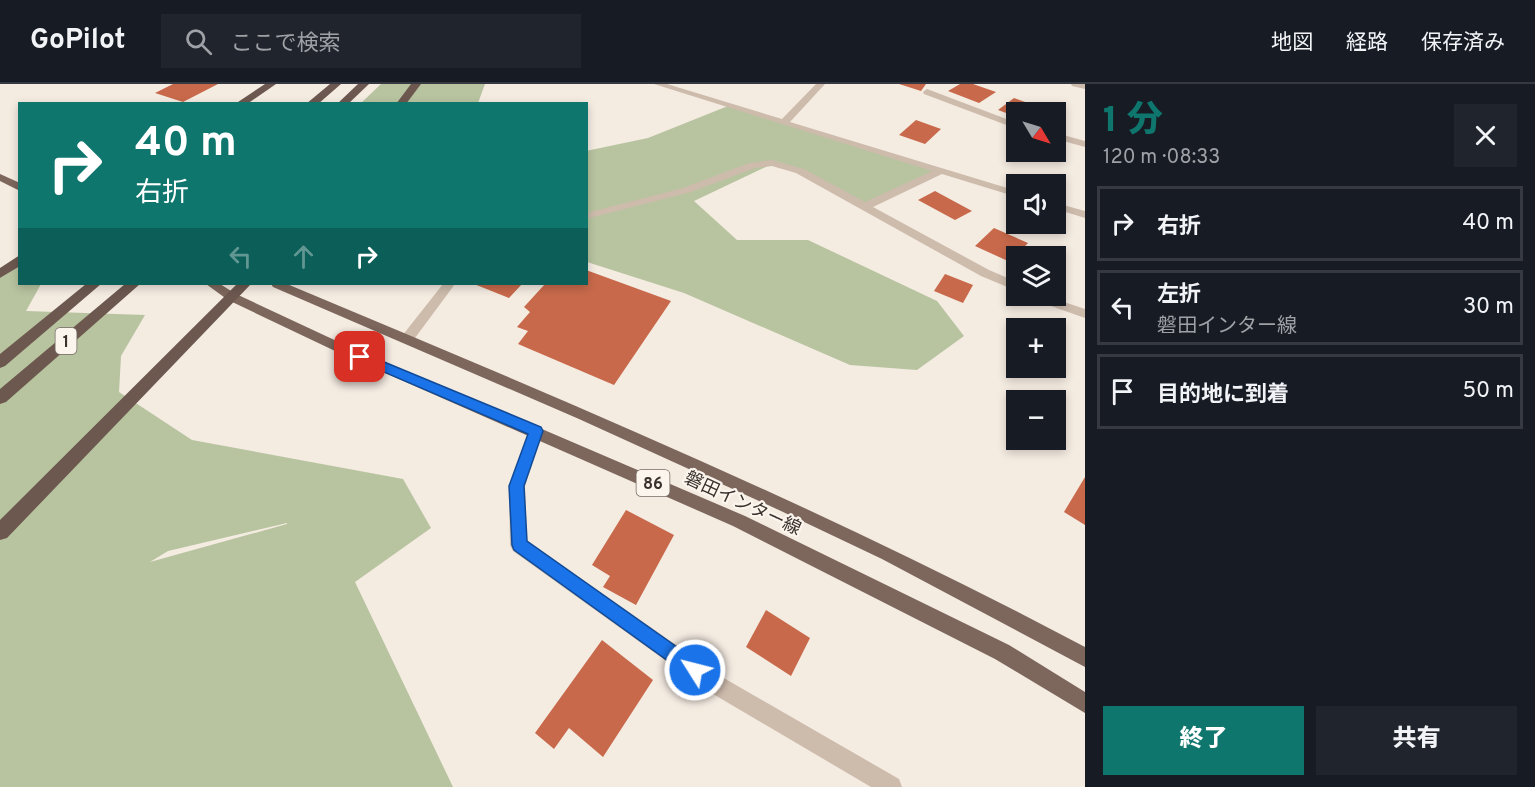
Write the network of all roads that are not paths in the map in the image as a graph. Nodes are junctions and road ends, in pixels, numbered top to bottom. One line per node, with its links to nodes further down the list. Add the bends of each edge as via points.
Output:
1 (271, 84): 10 (highway)
2 (336, 84): 11 (highway)
3 (364, 84): 12 (highway)
4 (416, 84): 13 (highway)
5 (658, 84): 15 (street)
6 (821, 84): 15 (street)
7 (1076, 84): 8 (street)
8 (1085, 86)
9 (927, 92): 14 (street)
10 (243, 102)
11 (314, 102)
12 (344, 102)
13 (402, 102)
14 (1006, 122)
15 (784, 123): 18 (street)
16 (1066, 139): 17 (street)
17 (1085, 144)
18 (941, 171): 21 (street); 22 (street)
19 (0, 177): 20 (main road)
20 (18, 187)
21 (1006, 191)
22 (864, 207): 24 (street, via 800,171 772,164 753,165 687,190); 28 (street)
23 (1066, 209): 25 (street)
24 (588, 215)
25 (1085, 215)
26 (18, 260): 27 (highway)
27 (0, 274)
28 (1006, 283)
29 (93, 285): 39 (highway, 1)
30 (132, 285): 40 (highway, 1)
31 (214, 285): 35 (main road, 磐田インター線 / 86)
32 (243, 285): 35 (highway)
33 (279, 285): 38 (main road, 磐田インター線 / 86)
34 (448, 285): 38 (street)
35 (232, 297): 41 (main road, 磐田インター線 / 86); 42 (highway)
36 (1063, 306): 37 (street)
37 (1085, 314)
38 (407, 339): 43 (main road, 磐田インター線 / 86, via 757,491 1004,612)
39 (0, 362)
40 (0, 398)
41 (536, 431): 44 (main road, 磐田インター線 / 86, via 749,526 1002,652); 45 (street, via 516,486 519,545 715,684)
42 (2, 530)
43 (1085, 657)
44 (1085, 703)
45 (891, 787)

